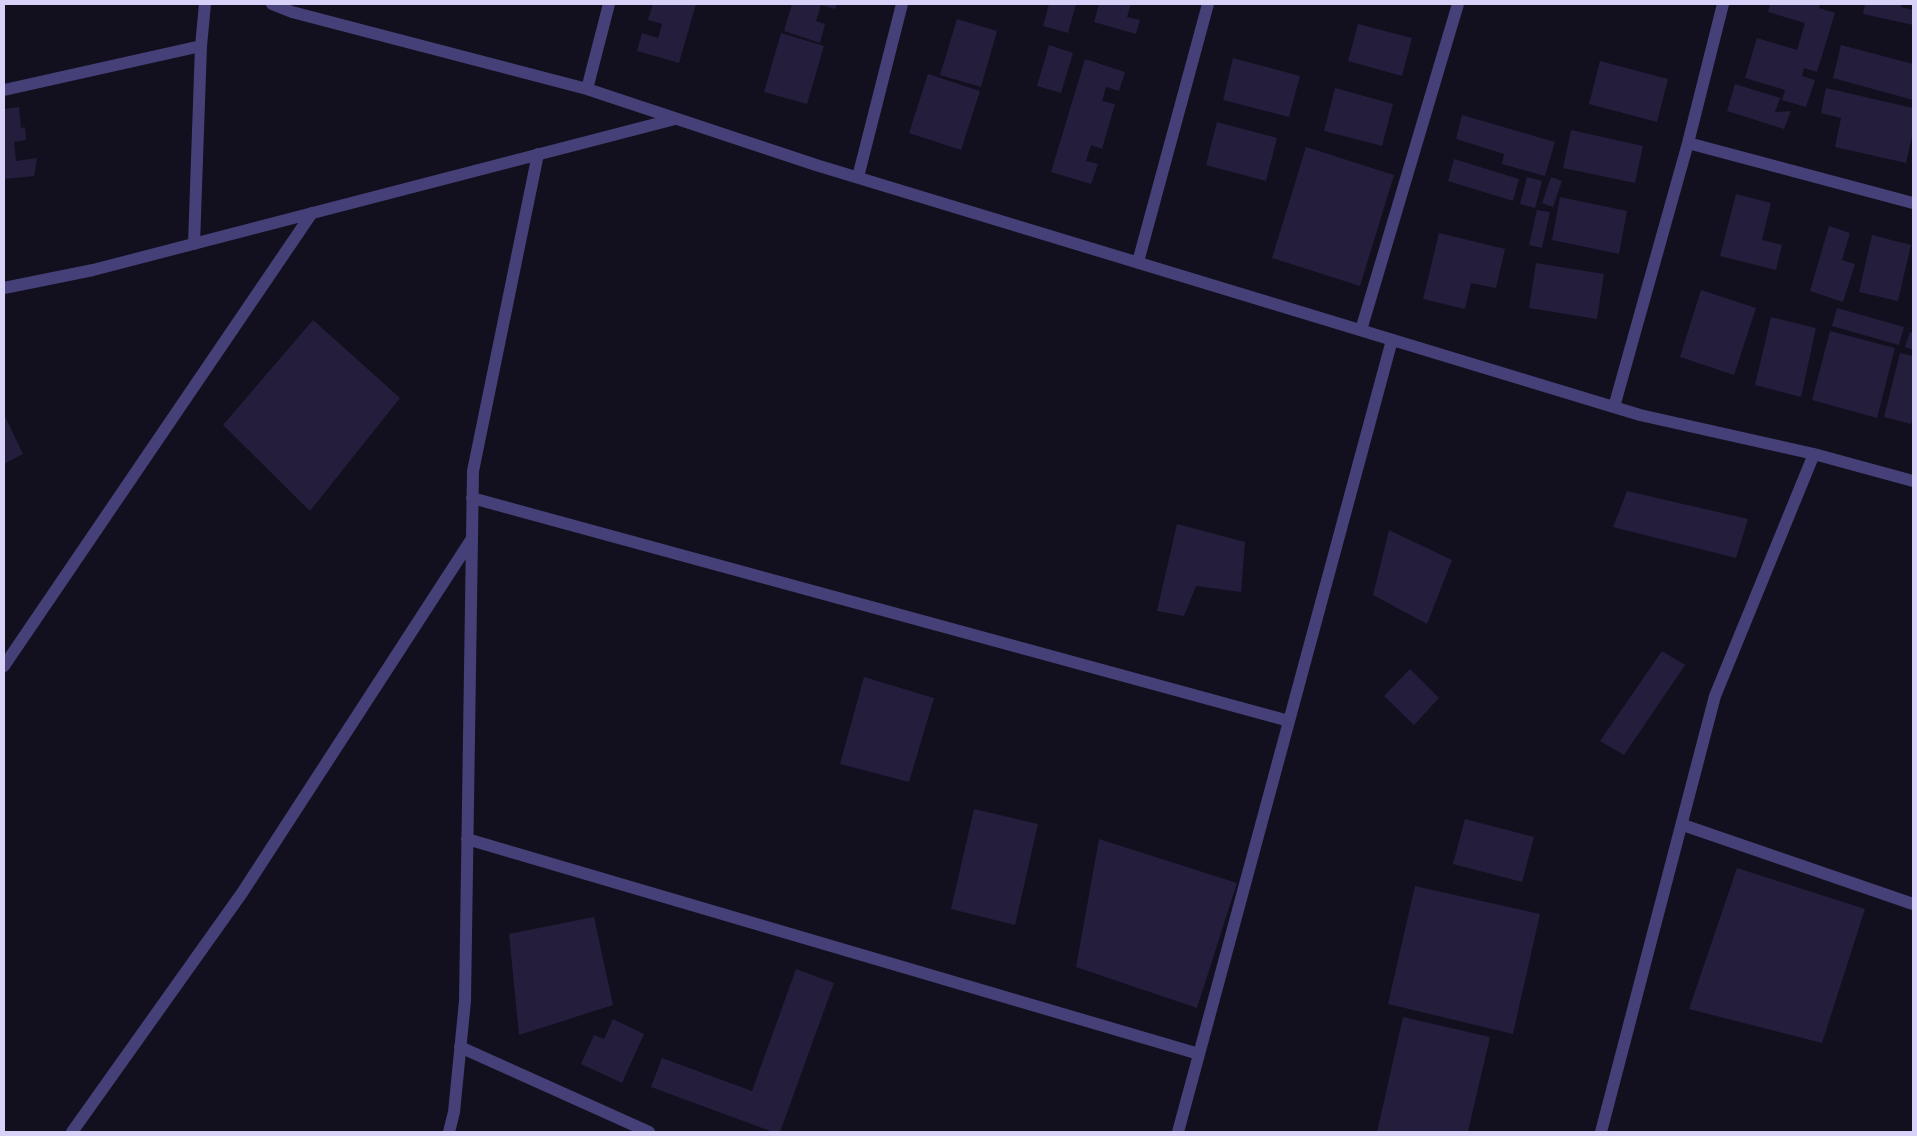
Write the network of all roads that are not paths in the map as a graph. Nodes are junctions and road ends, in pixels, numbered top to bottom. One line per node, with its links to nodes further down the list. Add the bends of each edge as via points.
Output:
1 (206, 4): 8 (street)
2 (272, 4): 10 (street)
3 (609, 4): 10 (street)
4 (902, 4): 14 (street)
5 (1208, 4): 18 (street)
6 (1458, 4): 20 (street)
7 (1723, 4): 12 (street)
8 (201, 46): 9 (street); 17 (street)
9 (4, 90)
10 (587, 90): 11 (street)
11 (676, 119): 13 (street); 14 (street)
12 (1688, 143): 15 (street); 22 (street)
13 (538, 154): 16 (street); 25 (street, via 473,471)
14 (858, 177): 18 (street)
15 (1913, 203)
16 (312, 213): 17 (street); 27 (street)
17 (194, 244): 19 (street, via 93,270)
18 (1138, 262): 20 (street)
19 (4, 288)
20 (1361, 330): 21 (street)
21 (1392, 340): 22 (street); 28 (street)
22 (1614, 407): 23 (street)
23 (1814, 454): 24 (street); 29 (street, via 1716,696)
24 (1913, 481)
25 (472, 498): 26 (street); 28 (street)
26 (471, 540): 30 (street); 34 (street, via 242,893)
27 (4, 666)
28 (1289, 720): 33 (street)
29 (1683, 825): 31 (street); 38 (street)
30 (467, 839): 32 (street, via 465,1001); 33 (street)
31 (1913, 904)
32 (460, 1047): 35 (street); 36 (street)
33 (1199, 1054): 37 (street)
34 (72, 1132)
35 (449, 1132)
36 (650, 1132)
37 (1178, 1132)
38 (1601, 1132)

